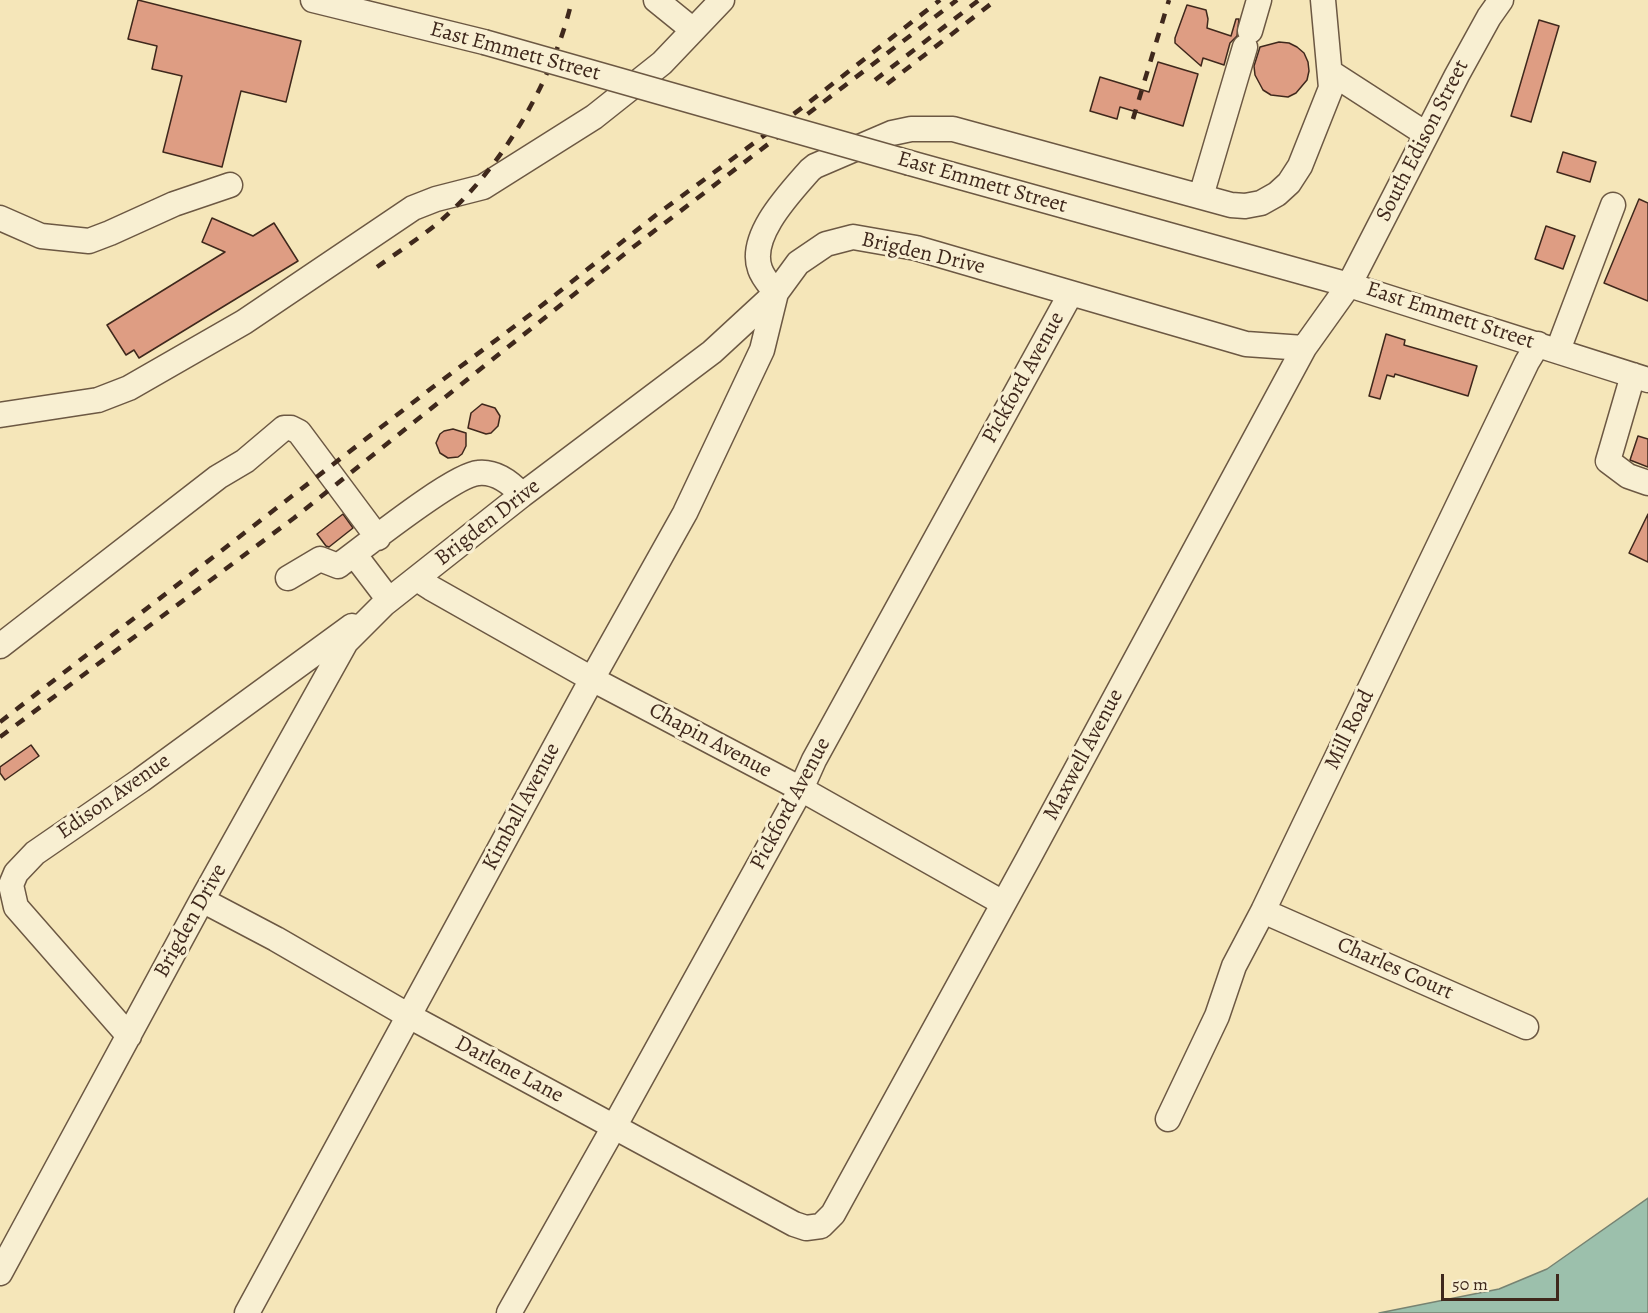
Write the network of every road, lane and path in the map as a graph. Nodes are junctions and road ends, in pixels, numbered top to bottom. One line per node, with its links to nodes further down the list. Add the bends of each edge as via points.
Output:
1 (313, 0): 14 (street, East Emmett Street, bridge, via 484,42)
2 (656, 0): 7 (street)
3 (720, 0): 7 (street)
4 (1259, 0): 11 (street)
5 (1323, 0): 8 (street)
6 (1501, 0): 9 (street, South Edison Street, via 1483,26)
7 (693, 30): 20 (street, via 662,63 594,117 495,181 413,208 244,322 129,388 98,400)
8 (1330, 72): 9 (street); 11 (street, via 1331,88 1300,166 1277,194 1245,206)
9 (1426, 134): 14 (street, South Edison Street)
10 (230, 184): 13 (street, via 89,241 41,236)
11 (1201, 196): 15 (street, via 953,129 892,133 810,170 777,208 758,258)
12 (1613, 205): 17 (street, Mill Road)
13 (0, 218)
14 (1349, 285): 17 (street, East Emmett Street); 18 (street, Maxwell Avenue)
15 (776, 293): 16 (street, Brigden Drive, via 798,263 826,244 853,237 916,248); 22 (street, Brigden Drive, via 712,352); 29 (street, Kimball Avenue, via 762,350 729,421 685,513)
16 (1071, 293): 18 (street, Brigden Drive, via 1245,344); 30 (street, Pickford Avenue)
17 (1548, 347): 19 (street, East Emmett Street); 33 (street, Mill Road, via 1527,362)
18 (1304, 348): 32 (street, Maxwell Avenue)
19 (1640, 377): 21 (street, via 1608,461 1628,476)
20 (0, 415)
21 (1648, 483)
22 (522, 495): 23 (street, via 493,475 465,477); 26 (street, Brigden Drive)
23 (378, 538): 24 (street); 28 (street, via 299,432 284,428)
24 (354, 554): 25 (street, via 338,566 320,559); 27 (street)
25 (288, 578)
26 (417, 579): 27 (street, Brigden Drive); 29 (street, Chapin Avenue)
27 (386, 602): 31 (street, Brigden Drive, via 346,642); 36 (street, Edison Avenue, via 35,853 16,873 11,885 16,907)
28 (0, 646)
29 (592, 679): 30 (street, Chapin Avenue); 34 (street, Kimball Avenue)
30 (801, 789): 32 (street, Chapin Avenue); 38 (street, Pickford Avenue)
31 (202, 900): 34 (street, Darlene Lane); 36 (street, Brigden Drive)
32 (1003, 903): 39 (street, Maxwell Avenue, via 833,1214)
33 (1263, 911): 35 (street, Charles Court); 37 (street, Mill Road, via 1234,966 1217,1016)
34 (409, 1016): 38 (street, Darlene Lane); 41 (street, Kimball Avenue)
35 (1526, 1027)
36 (129, 1036): 40 (street, Brigden Drive)
37 (1168, 1119)
38 (615, 1127): 39 (street, Darlene Lane, via 794,1224 806,1228); 42 (street, Pickford Avenue)
39 (821, 1226)
40 (0, 1273)
41 (247, 1313)
42 (509, 1313)

